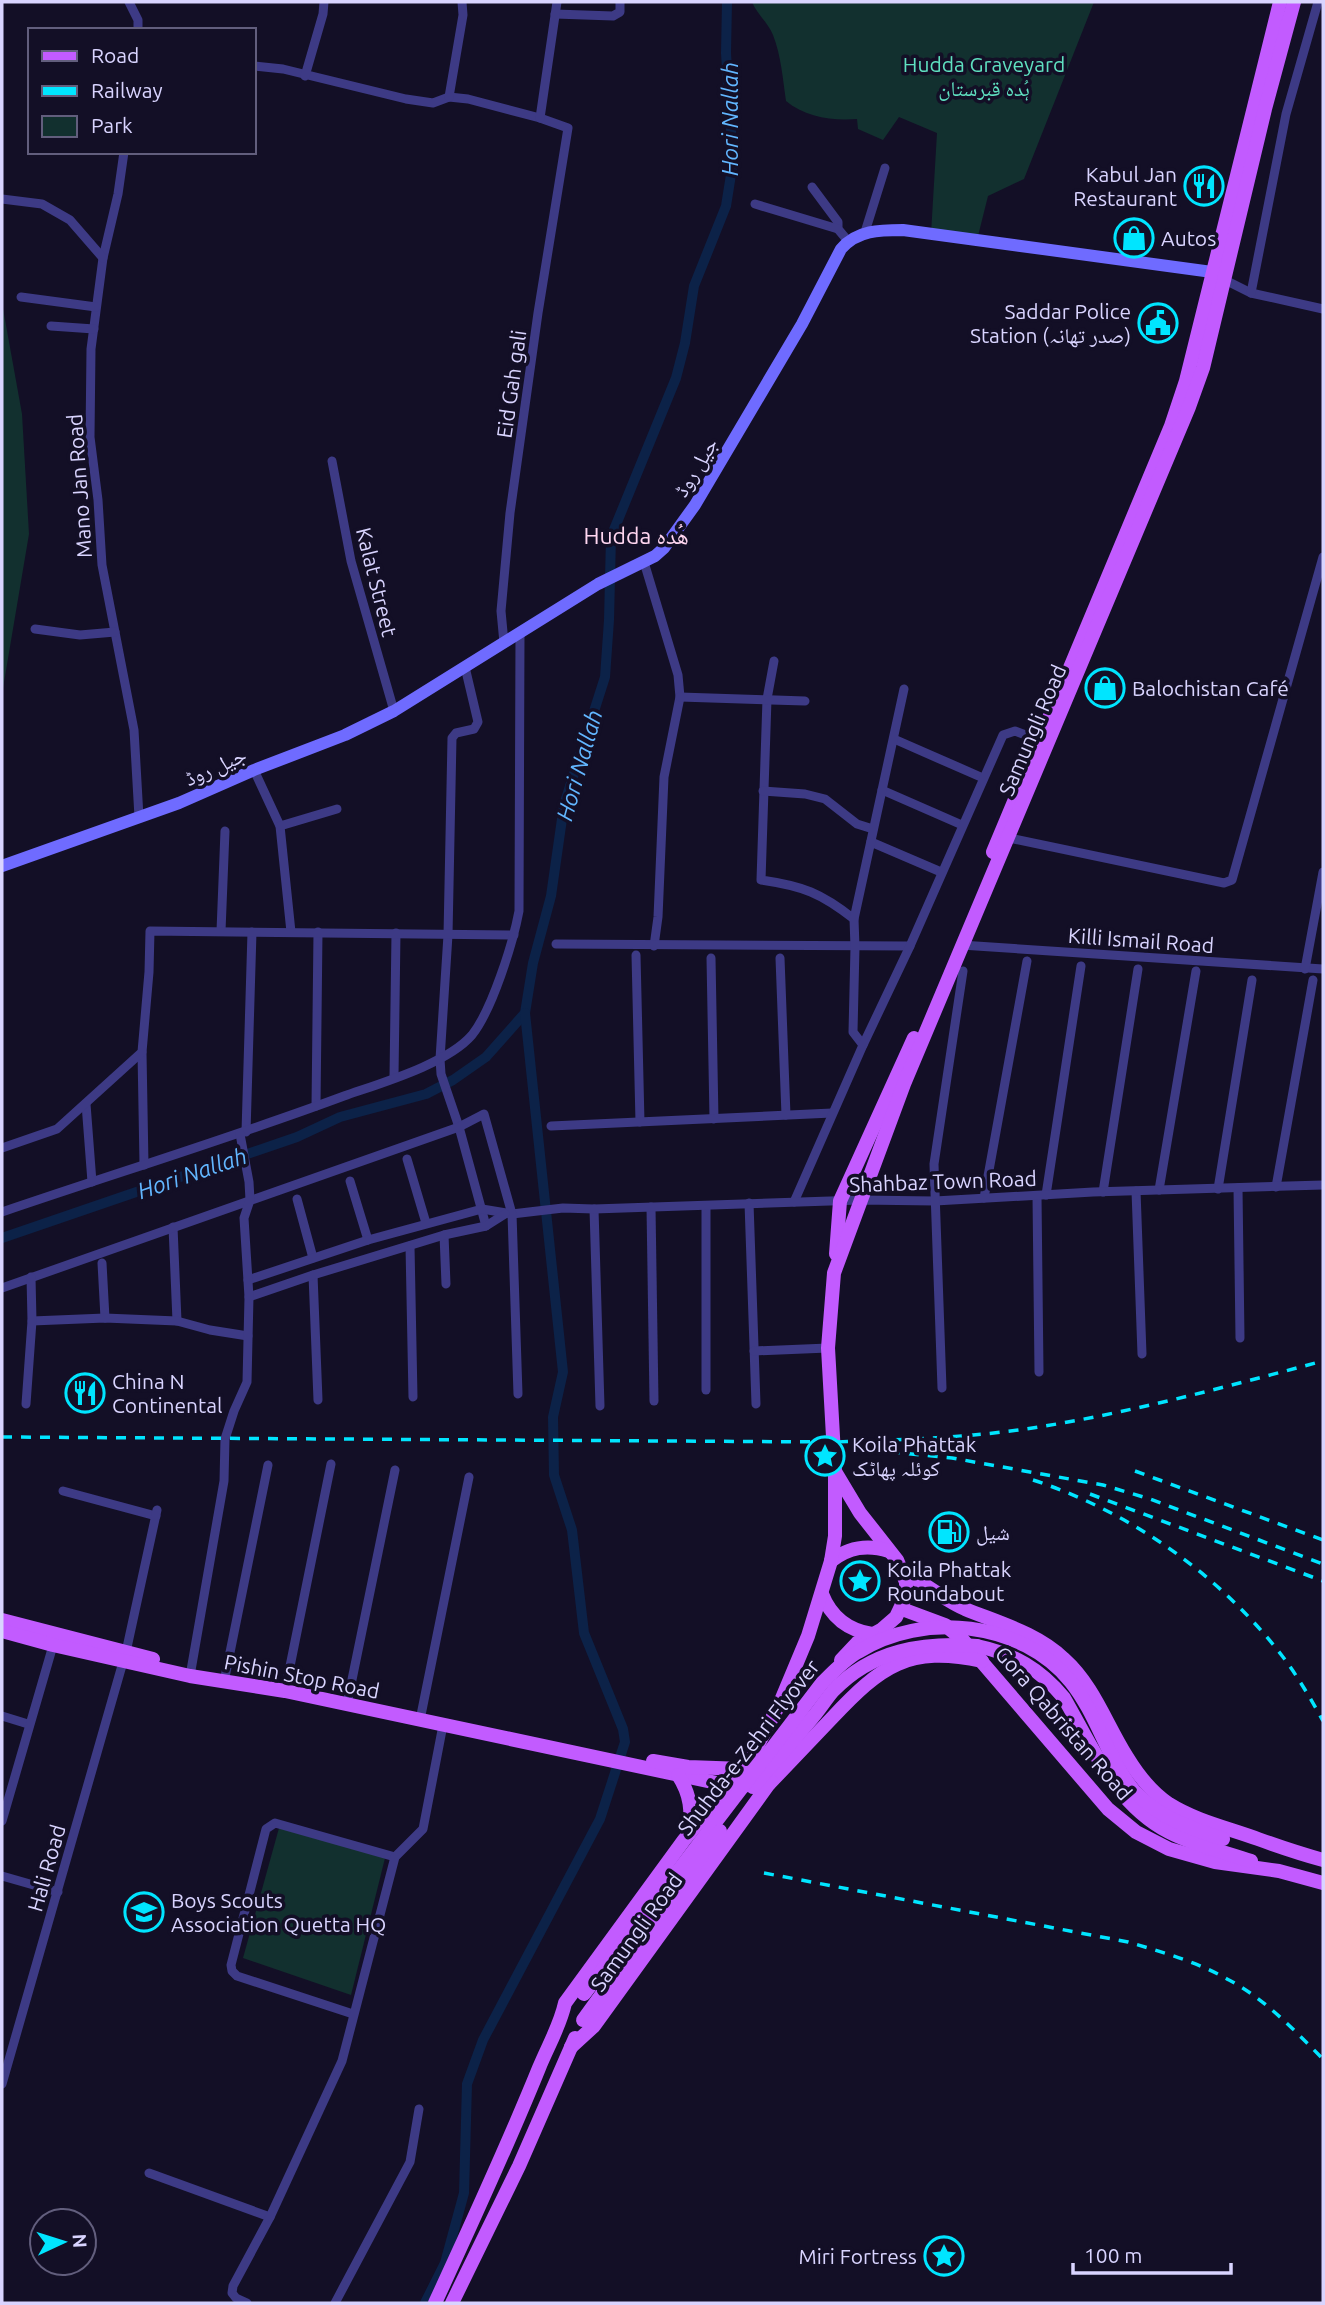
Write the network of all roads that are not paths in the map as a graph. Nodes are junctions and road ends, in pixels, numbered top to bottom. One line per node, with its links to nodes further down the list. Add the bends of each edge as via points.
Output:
1 (129, 2): 11 (street)
2 (324, 2): 13 (street)
3 (462, 2): 14 (street)
4 (557, 2): 9 (street)
5 (620, 2): 9 (street, via 620,12 613,16)
6 (1280, 2): 10 (main road, Samungli Road)
7 (1294, 2): 10 (main road, Samungli Road)
8 (1318, 2): 26 (street, via 1286,114)
9 (555, 15): 15 (street)
10 (1281, 23): 25 (main road, Samungli Road)
11 (138, 28)
12 (256, 66): 13 (street)
13 (305, 76): 14 (street, via 433,103)
14 (449, 97): 15 (street)
15 (540, 118): 38 (street, Eid Gah gali, via 569,131 510,513 501,611)
16 (124, 154): 24 (street, Mano Jan Road)
17 (885, 168): 22 (street)
18 (812, 187): 21 (street, via 838,222)
19 (2, 199): 24 (street, via 42,204 70,220)
20 (755, 204): 21 (street)
21 (838, 229): 23 (street)
22 (866, 232): 23 (main road); 25 (main road, via 903,230)
23 (848, 240): 34 (main road, جیل روڈ, via 695,505 664,548)
24 (103, 258): 28 (street, Mano Jan Road)
25 (1217, 276): 26 (street); 47 (main road, Samungli Road, via 1203,368 1189,407)
26 (1251, 293): 29 (street)
27 (22, 297): 28 (street)
28 (96, 307): 31 (street, Mano Jan Road)
29 (1323, 309)
30 (51, 326): 31 (street)
31 (94, 329): 36 (street, Mano Jan Road, via 90,437 102,565)
32 (332, 461): 45 (street, Kalat Street, via 351,561)
33 (1323, 557): 58 (street, via 1232,880 1224,883)
34 (644, 562): 37 (main road, جیل روڈ, via 598,584); 42 (street, via 678,675)
35 (35, 629): 36 (street, via 80,635)
36 (115, 632): 53 (street, Mano Jan Road, via 134,730)
37 (520, 634): 38 (main road, جیل روڈ); 70 (street, via 519,911)
38 (504, 643): 40 (main road, جیل روڈ)
39 (774, 661): 43 (street)
40 (465, 667): 45 (main road, جیل روڈ); 69 (street, via 478,722 474,729 452,738)
41 (904, 689): 46 (street)
42 (680, 697): 43 (street); 73 (street, via 664,777)
43 (767, 699): 44 (street); 51 (street)
44 (805, 701)
45 (394, 711): 48 (main road, جیل روڈ, via 345,736)
46 (894, 739): 49 (street); 50 (street)
47 (1044, 742): 49 (street, via 1015,731 1003,735); 58 (main road, Samungli Road); 72 (main road, Samungli Road)
48 (254, 770): 53 (main road, جیل روڈ); 55 (street)
49 (983, 778): 54 (street)
50 (882, 790): 54 (street); 56 (street)
51 (763, 791): 56 (street, via 825,799 857,824); 63 (street, via 761,880 792,885 828,899)
52 (337, 809): 55 (street)
53 (139, 817): 60 (main road, جیل روڈ)
54 (962, 825): 61 (street)
55 (279, 826): 66 (street)
56 (873, 829): 59 (street)
57 (225, 831): 64 (street)
58 (1009, 838): 72 (main road, Samungli Road)
59 (871, 842): 61 (street); 63 (street)
60 (2, 866)
61 (941, 872): 74 (street)
62 (1323, 872): 82 (street)
63 (854, 919): 75 (street)
64 (221, 931): 65 (street); 89 (street, via 150,930)
65 (253, 932): 66 (street); 100 (street)
66 (291, 932): 67 (street)
67 (318, 932): 68 (street); 93 (street)
68 (396, 933): 69 (street); 91 (street)
69 (448, 935): 70 (street); 90 (street)
70 (514, 935): 90 (street, via 473,1034)
71 (556, 944): 73 (street)
72 (960, 944): 82 (street, Killi Ismail Road); 117 (main road, Samungli Road); 118 (main road)
73 (654, 946): 75 (street)
74 (910, 946): 75 (street); 88 (street)
75 (855, 947): 88 (street, via 853,1032)
76 (636, 955): 97 (street)
77 (711, 958): 96 (street)
78 (780, 958): 95 (street)
79 (1027, 961): 114 (street)
80 (1081, 965): 113 (street)
81 (1138, 969): 112 (street)
82 (1305, 969): 83 (street, Killi Ismail Road)
83 (1323, 969)
84 (963, 971): 119 (street, via 934,1164)
85 (1196, 971): 111 (street)
86 (1252, 980): 109 (street)
87 (1313, 980): 107 (street)
88 (863, 1045): 94 (street)
89 (142, 1052): 92 (street); 103 (street)
90 (440, 1059): 91 (street); 99 (street)
91 (394, 1077): 93 (street)
92 (86, 1104): 101 (street, via 57,1129); 105 (street)
93 (316, 1106): 100 (street)
94 (832, 1113): 95 (street); 120 (street)
95 (786, 1115): 96 (street)
96 (714, 1119): 97 (street)
97 (640, 1122): 98 (street)
98 (551, 1126)
99 (460, 1127): 116 (street); 124 (street); 127 (street, via 484,1114)
100 (243, 1133): 103 (street); 116 (street)
101 (2, 1148)
102 (407, 1159): 128 (street)
103 (144, 1165): 105 (street)
104 (351, 1181): 132 (street)
105 (92, 1182): 126 (street)
106 (1323, 1184): 107 (street, Shahbaz Town Road)
107 (1276, 1187): 108 (street, Shahbaz Town Road)
108 (1238, 1188): 109 (street, Shahbaz Town Road); 147 (street)
109 (1218, 1189): 111 (street, Shahbaz Town Road)
110 (1136, 1191): 111 (street, Shahbaz Town Road); 112 (street, Shahbaz Town Road); 150 (street)
111 (1159, 1191)
112 (1102, 1192): 113 (street, Shahbaz Town Road)
113 (1041, 1195): 114 (street, Shahbaz Town Road); 151 (street)
114 (984, 1198): 119 (street, Shahbaz Town Road)
115 (297, 1199): 134 (street)
116 (250, 1200): 130 (street); 139 (street, via 244,1218)
117 (860, 1200): 118 (street, Shahbaz Town Road); 119 (street, Shahbaz Town Road); 136 (main road, Samungli Road)
118 (840, 1201): 120 (street, Shahbaz Town Road); 136 (main road)
119 (935, 1201): 152 (street)
120 (794, 1202): 121 (street, Shahbaz Town Road)
121 (749, 1203): 122 (street, Shahbaz Town Road); 149 (street)
122 (706, 1206): 123 (street, Shahbaz Town Road); 153 (street)
123 (651, 1207): 125 (street, Shahbaz Town Road); 157 (street)
124 (482, 1209): 127 (street); 128 (street); 129 (street)
125 (594, 1209): 127 (street, Shahbaz Town Road); 160 (street)
126 (2, 1212)
127 (508, 1214): 129 (street); 154 (street)
128 (426, 1223): 132 (street)
129 (486, 1226): 131 (street)
130 (173, 1227): 138 (street); 145 (street)
131 (444, 1235): 133 (street); 140 (street)
132 (368, 1240): 134 (street)
133 (410, 1246): 137 (street); 155 (street)
134 (313, 1258): 139 (street)
135 (102, 1263): 143 (street)
136 (834, 1273): 148 (main road, Samungli Road)
137 (313, 1275): 142 (street); 156 (street)
138 (31, 1277): 141 (street); 144 (street)
139 (248, 1280): 142 (street)
140 (446, 1284)
141 (2, 1289)
142 (249, 1297): 146 (street)
143 (105, 1318): 144 (street); 145 (street)
144 (32, 1321): 158 (street)
145 (177, 1321): 146 (street)
146 (248, 1336): 178 (street, via 247,1381 225,1439 224,1481)
147 (1240, 1338)
148 (828, 1348): 149 (street); 164 (main road, Samungli Road)
149 (754, 1351): 159 (street)
150 (1142, 1354)
151 (1039, 1371)
152 (942, 1388)
153 (706, 1390)
154 (518, 1394)
155 (413, 1397)
156 (317, 1400)
157 (654, 1401)
158 (26, 1404)
159 (756, 1404)
160 (600, 1406)
161 (331, 1464): 180 (street)
162 (268, 1465): 179 (street)
163 (395, 1470): 181 (street)
164 (835, 1472): 167 (main road, Samungli Road); 168 (main road, Samungli Road)
165 (469, 1476): 183 (street)
166 (63, 1491): 176 (street, Hali Road, via 156,1513)
167 (889, 1552): 168 (main road, via 865,1546); 169 (main road, Samungli Road)
168 (831, 1561): 170 (main road, Samungli Road)
169 (902, 1570): 171 (main road, via 906,1583); 194 (main road, Gora Qabristan Road, via 965,1609 1013,1628 1064,1658 1102,1709 1144,1781 1170,1804)
170 (822, 1594): 174 (main road, via 841,1622); 187 (main road, Samungli Road, via 779,1703)
171 (902, 1609): 174 (main road, Samungli Road, via 889,1625); 177 (main road, Gora Qabristan Road, via 945,1625)
172 (2, 1620): 175 (main road, Pishin Stop Road)
173 (2, 1631): 175 (main road, Pishin Stop Road)
174 (872, 1634): 189 (main road, Samungli Road, via 835,1667)
175 (54, 1640): 176 (main road, Pishin Stop Road); 184 (street)
176 (125, 1657): 178 (main road, Pishin Stop Road); 200 (street, Hali Road)
177 (982, 1661): 189 (main road, via 931,1655 888,1667 861,1686); 197 (main road, Gora Qabristan Road, via 1108,1809 1136,1832 1169,1849 1215,1862)
178 (191, 1672): 179 (main road, Pishin Stop Road)
179 (225, 1678): 180 (main road, Pishin Stop Road)
180 (286, 1688): 181 (main road, Pishin Stop Road)
181 (347, 1701): 183 (main road, Pishin Stop Road)
182 (2, 1716): 184 (street)
183 (421, 1716): 185 (main road, Pishin Stop Road); 186 (main road, Pishin Stop Road)
184 (29, 1724): 191 (street)
185 (443, 1725): 186 (main road, Pishin Stop Road); 195 (street, via 423,1829)
186 (596, 1754): 187 (main road, via 688,1767); 188 (main road)
187 (744, 1769): 190 (main road, Samungli Road)
188 (678, 1776): 190 (main road); 192 (main road, via 691,1803)
189 (769, 1784): 190 (main road); 203 (main road, Samungli Road, via 594,2025)
190 (731, 1786): 192 (main road, Samungli Road)
191 (2, 1821)
192 (689, 1835): 202 (main road, Samungli Road, via 572,1992)
193 (1223, 1845): 194 (main road, Shuhda-e-Zehri Flyover); 197 (main road, Shuhda-e-Zehri Flyover); 202 (main road, Shuhda-e-Zehri Flyover, bridge, via 1171,1819 1136,1792 1081,1696 1052,1663 995,1633 959,1628 915,1630 858,1651 822,1683); 203 (main road, Shuhda-e-Zehri Flyover, bridge, via 1170,1832 1132,1807 1100,1764 1064,1698 1032,1667 1000,1651 977,1646 915,1646 885,1655 833,1691 748,1794 583,2020)
194 (1283, 1850): 196 (main road, Gora Qabristan Road)
195 (395, 1857): 201 (street); 201 (street, via 275,1824 266,1829 232,1971)
196 (1323, 1860)
197 (1279, 1871): 199 (main road, Gora Qabristan Road)
198 (2, 1876): 200 (street)
199 (1323, 1883)
200 (58, 1892): 204 (street, Hali Road)
201 (353, 2014): 207 (street, via 342,2062)
202 (561, 2020): 210 (main road, Samungli Road)
203 (572, 2047): 211 (main road, Samungli Road)
204 (2, 2084)
205 (419, 2109): 209 (street, via 410,2162)
206 (149, 2174): 207 (street)
207 (270, 2217): 208 (street, via 233,2286 236,2298)
208 (247, 2303)
209 (335, 2303)
210 (435, 2303)
211 (452, 2303)

